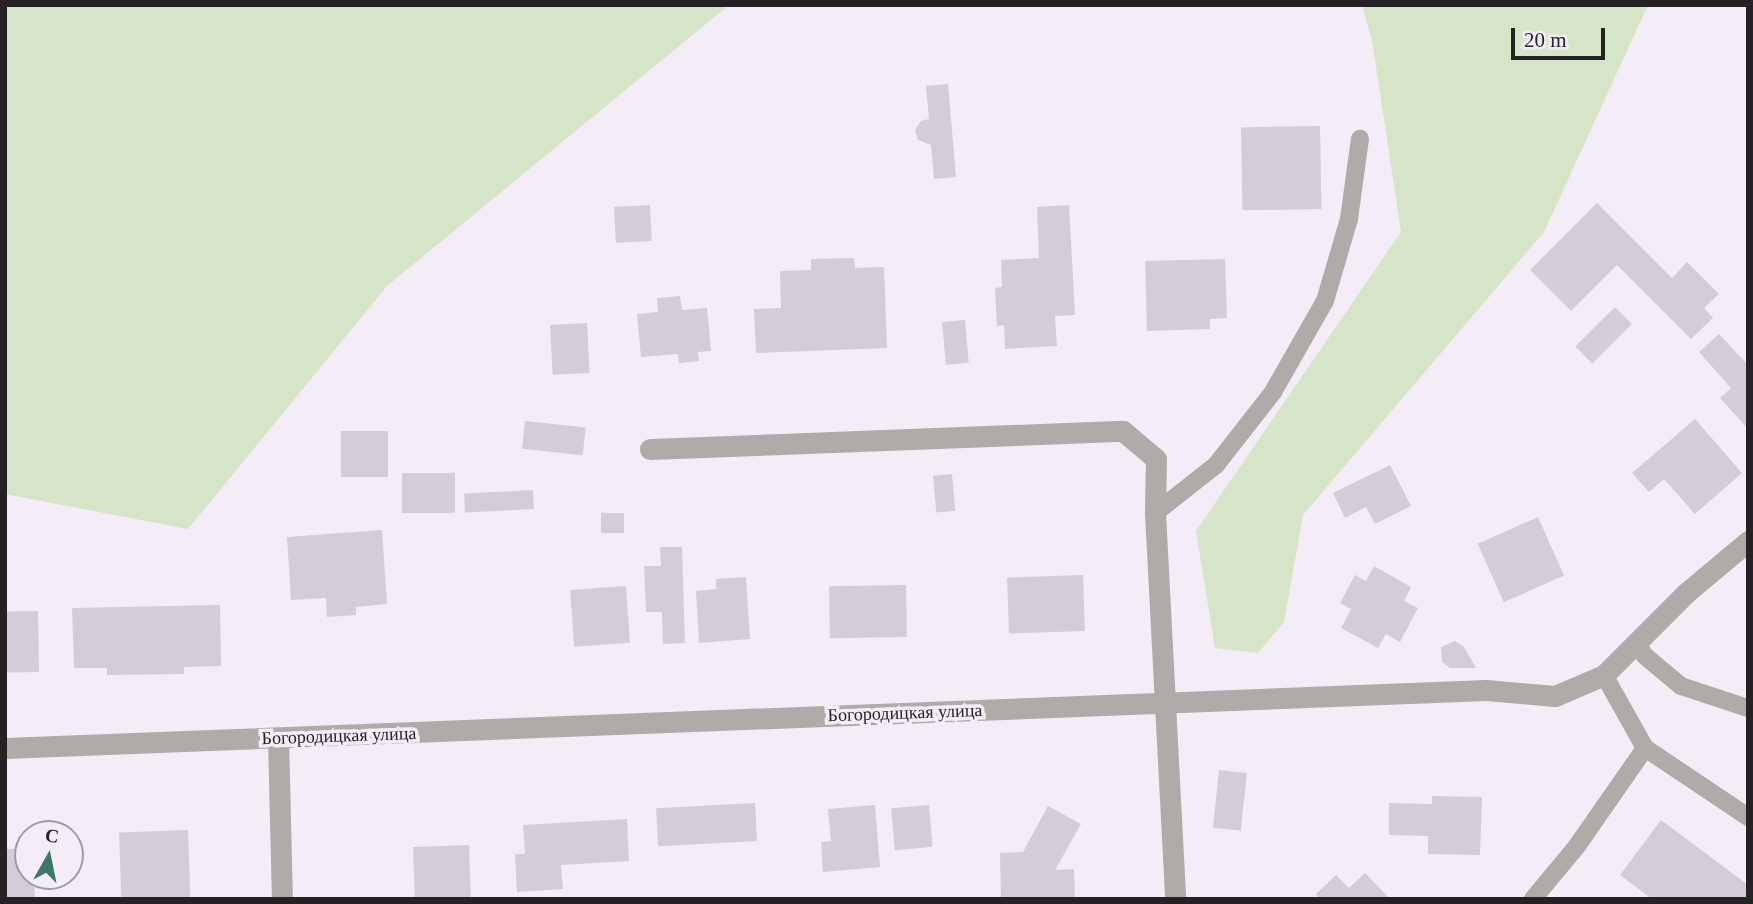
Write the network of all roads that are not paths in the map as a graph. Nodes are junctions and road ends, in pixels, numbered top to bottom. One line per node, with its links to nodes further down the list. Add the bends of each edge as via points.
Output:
1 (1360, 139): 3 (lane, via 1349,219 1325,301 1273,392 1216,465)
2 (650, 449): 3 (street, via 1123,431 1156,460)
3 (1155, 513): 7 (street)
4 (1748, 541): 5 (street, Богородицкая улица)
5 (1636, 643): 6 (street, Богородицкая улица); 8 (lane, via 1681,686)
6 (1604, 675): 7 (street, Богородицкая улица, via 1555,696 1486,690); 11 (lane)
7 (1167, 703): 9 (street, Богородицкая улица); 14 (street)
8 (1748, 708)
9 (278, 738): 10 (street, Богородицкая улица); 13 (street)
10 (5, 748)
11 (1645, 748): 12 (lane); 15 (lane, via 1577,846)
12 (1748, 817)
13 (282, 899)
14 (1175, 899)
15 (1533, 899)

